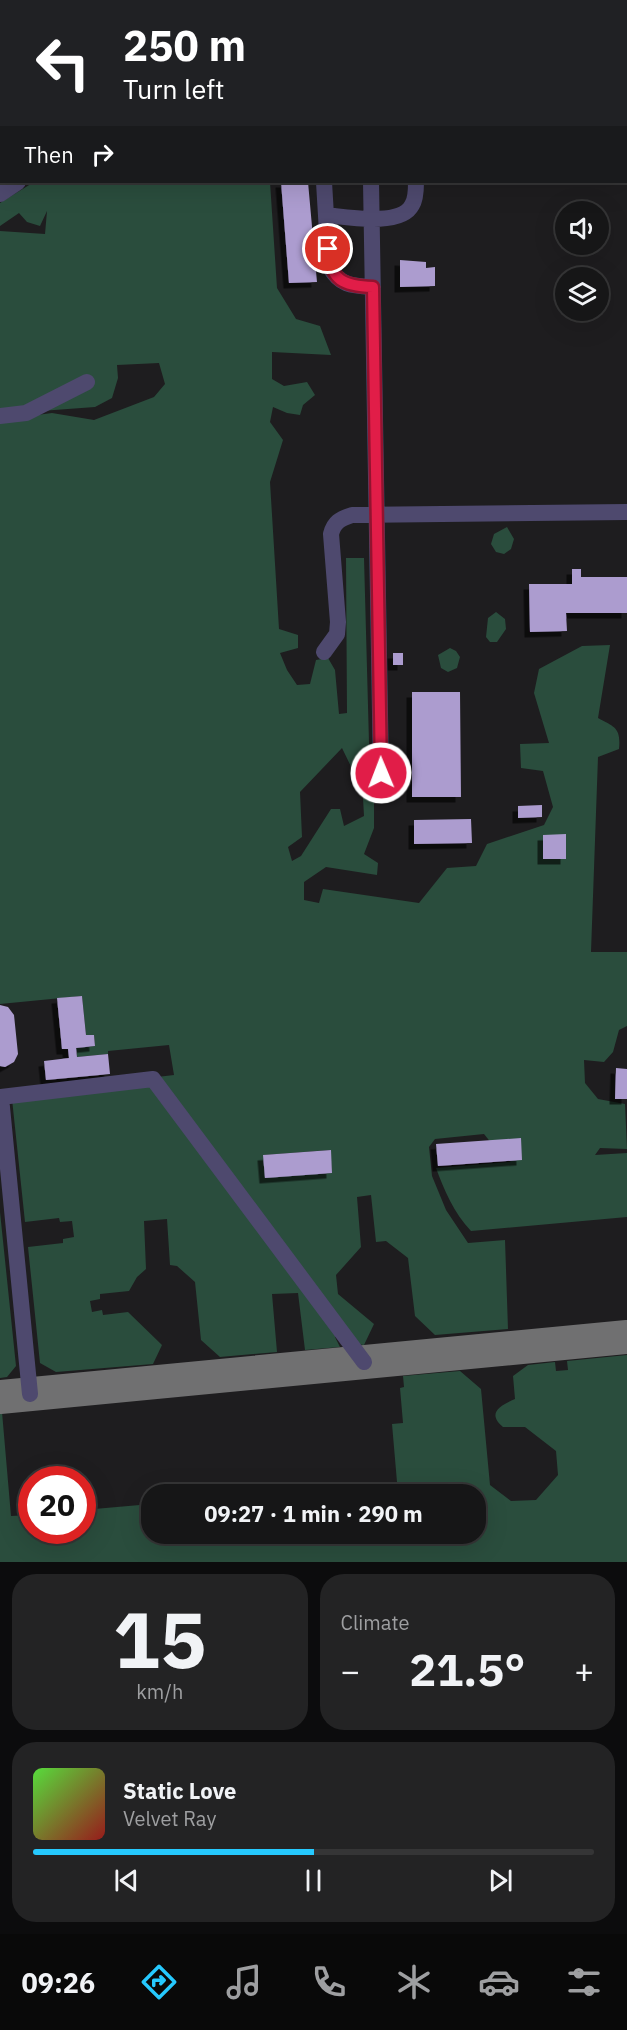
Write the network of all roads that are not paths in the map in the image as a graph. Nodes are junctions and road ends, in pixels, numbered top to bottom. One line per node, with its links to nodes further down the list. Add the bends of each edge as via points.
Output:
1 (16, 183): 5 (lane)
2 (324, 183): 6 (lane)
3 (371, 183): 7 (lane)
4 (416, 183): 7 (lane, via 413,204 406,213 396,218)
5 (0, 194)
6 (326, 215): 7 (lane); 8 (lane, via 329,266 333,273 352,286)
7 (372, 218): 8 (lane)
8 (373, 287): 12 (lane)
9 (87, 382): 10 (lane, via 26,413)
10 (0, 416)
11 (627, 512): 12 (lane)
12 (376, 514): 13 (lane, via 352,515 333,525 338,622 337,634); 14 (lane)
13 (324, 652)
14 (381, 773)
15 (364, 1362): 16 (lane, via 153,1079 1,1097)
16 (30, 1394)

